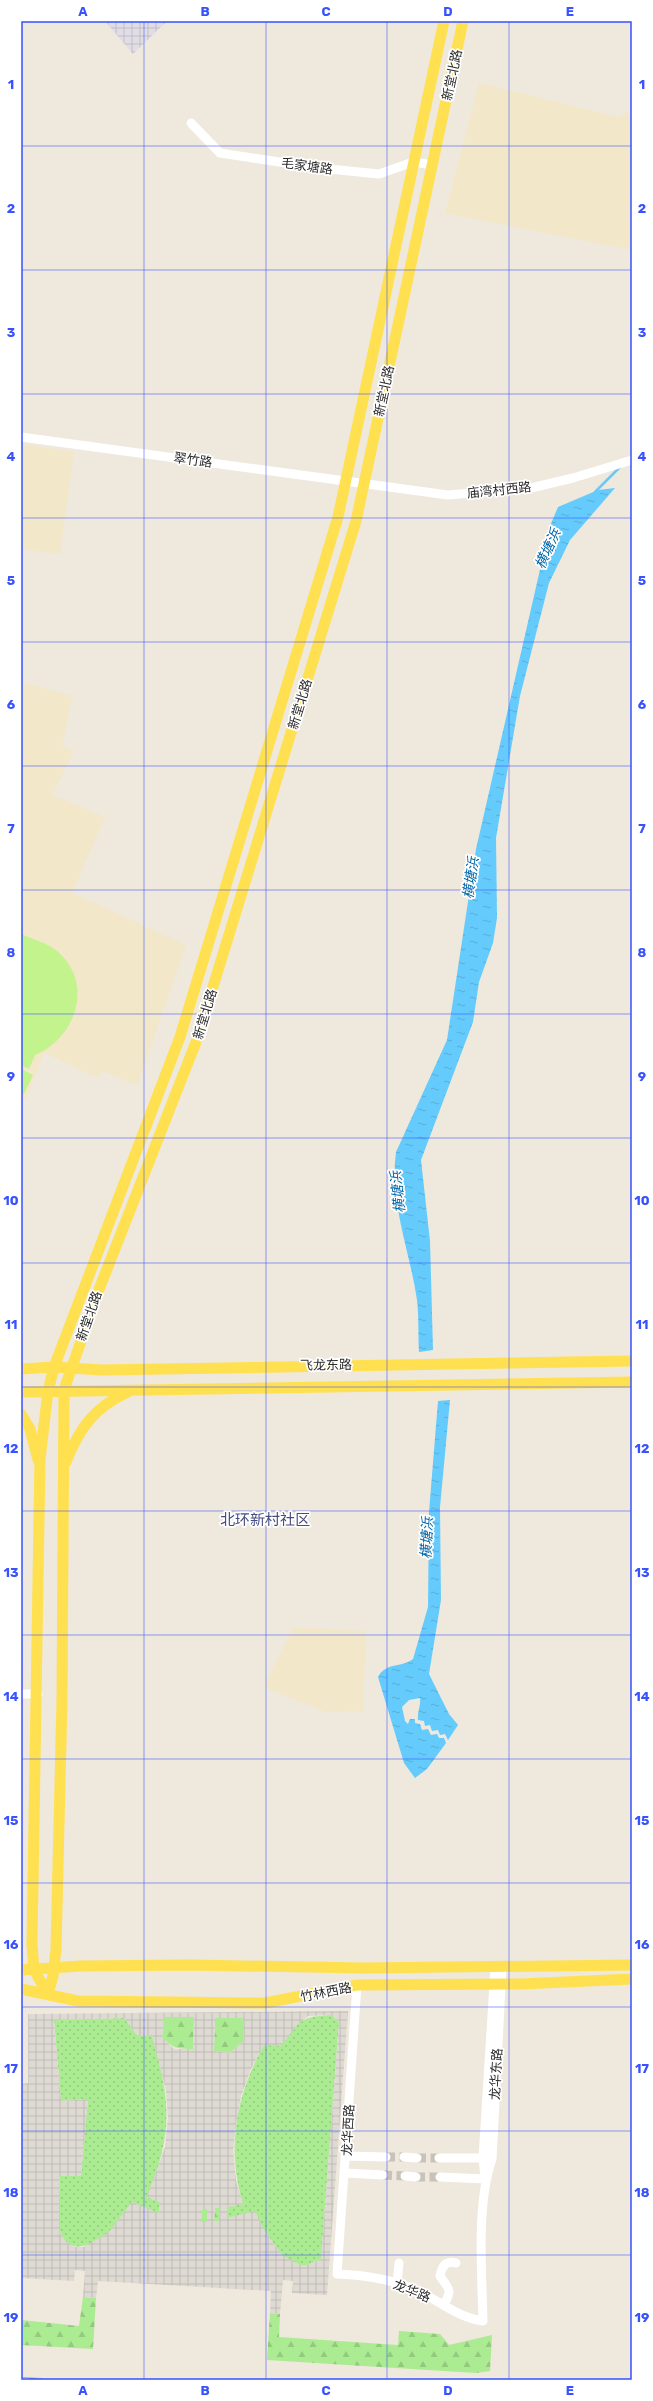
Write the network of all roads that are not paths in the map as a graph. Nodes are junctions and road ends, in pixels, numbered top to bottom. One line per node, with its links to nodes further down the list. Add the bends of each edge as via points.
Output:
1 (444, 21): 4 (main road, 新堂北路)
2 (463, 21): 5 (main road, 新堂北路)
3 (192, 123): 4 (street, 毛家塘路, via 220,153 378,174)
4 (413, 162): 5 (street, 毛家塘路); 8 (main road, 新堂北路)
5 (433, 165): 9 (main road, 新堂北路)
6 (21, 437): 8 (street, 翠竹路)
7 (632, 460): 9 (street, 庙湾村西路, via 531,488 482,493 448,495)
8 (346, 481): 9 (street, 翠竹路); 11 (main road, 新堂北路, via 338,517 180,1037)
9 (364, 484): 12 (main road, 新堂北路, via 356,521 196,1042 98,1292)
10 (632, 1361): 12 (main road, 飞龙东路, via 102,1370)
11 (54, 1367): 12 (main road, 飞龙东路); 13 (main road, 飞龙东路); 17 (main road, 新堂北路)
12 (72, 1368): 15 (main road, 新堂北路)
13 (21, 1369)
14 (632, 1382): 16 (main road, 飞龙东路)
15 (64, 1390): 16 (main road, 飞龙东路); 17 (main road, 飞龙东路); 20 (main road, 新堂北路)
16 (132, 1390): 20 (main road, via 94,1413 75,1438)
17 (48, 1391): 18 (main road, 飞龙东路); 21 (main road, 新堂北路)
18 (21, 1392)
19 (21, 1414): 21 (main road, via 30,1429)
20 (63, 1469): 28 (main road, 新堂北路, via 62,1700)
21 (40, 1470): 23 (main road)
22 (21, 1694): 23 (street)
23 (38, 1694): 27 (main road, via 32,1936)
24 (632, 1965): 25 (main road, 竹林西路)
25 (499, 1968): 28 (main road, 竹林西路, via 190,1965); 30 (street, 龙华东路)
26 (21, 1970): 27 (main road, 竹林西路)
27 (34, 1970): 28 (main road, 竹林西路); 33 (main road)
28 (54, 1972): 33 (main road, 新堂北路)
29 (632, 1979): 30 (main road, 竹林西路)
30 (498, 1984): 31 (main road, 竹林西路); 39 (street, 龙华东路)
31 (357, 1985): 33 (main road, 竹林西路, via 265,2003 120,2004 78,2001); 34 (street, 龙华西路)
32 (21, 1990): 33 (main road, 竹林西路)
33 (48, 1994)
34 (347, 2156): 35 (street); 40 (street, 龙华西路)
35 (386, 2157)
36 (404, 2157): 37 (street)
37 (417, 2158)
38 (439, 2158): 39 (street)
39 (488, 2158): 45 (street, 龙华东路)
40 (346, 2173): 41 (street); 48 (street, 龙华西路)
41 (383, 2176)
42 (405, 2176): 43 (street)
43 (416, 2177)
44 (440, 2177): 45 (street)
45 (485, 2179): 51 (street, 龙华东路)
46 (399, 2262): 49 (street)
47 (456, 2263): 50 (street, via 446,2263 441,2269 440,2276 449,2285 450,2293)
48 (337, 2274): 49 (street, 龙华路, via 358,2274)
49 (397, 2284): 50 (street, 龙华路, via 424,2294)
50 (444, 2306): 51 (street, 龙华路)
51 (482, 2321)

